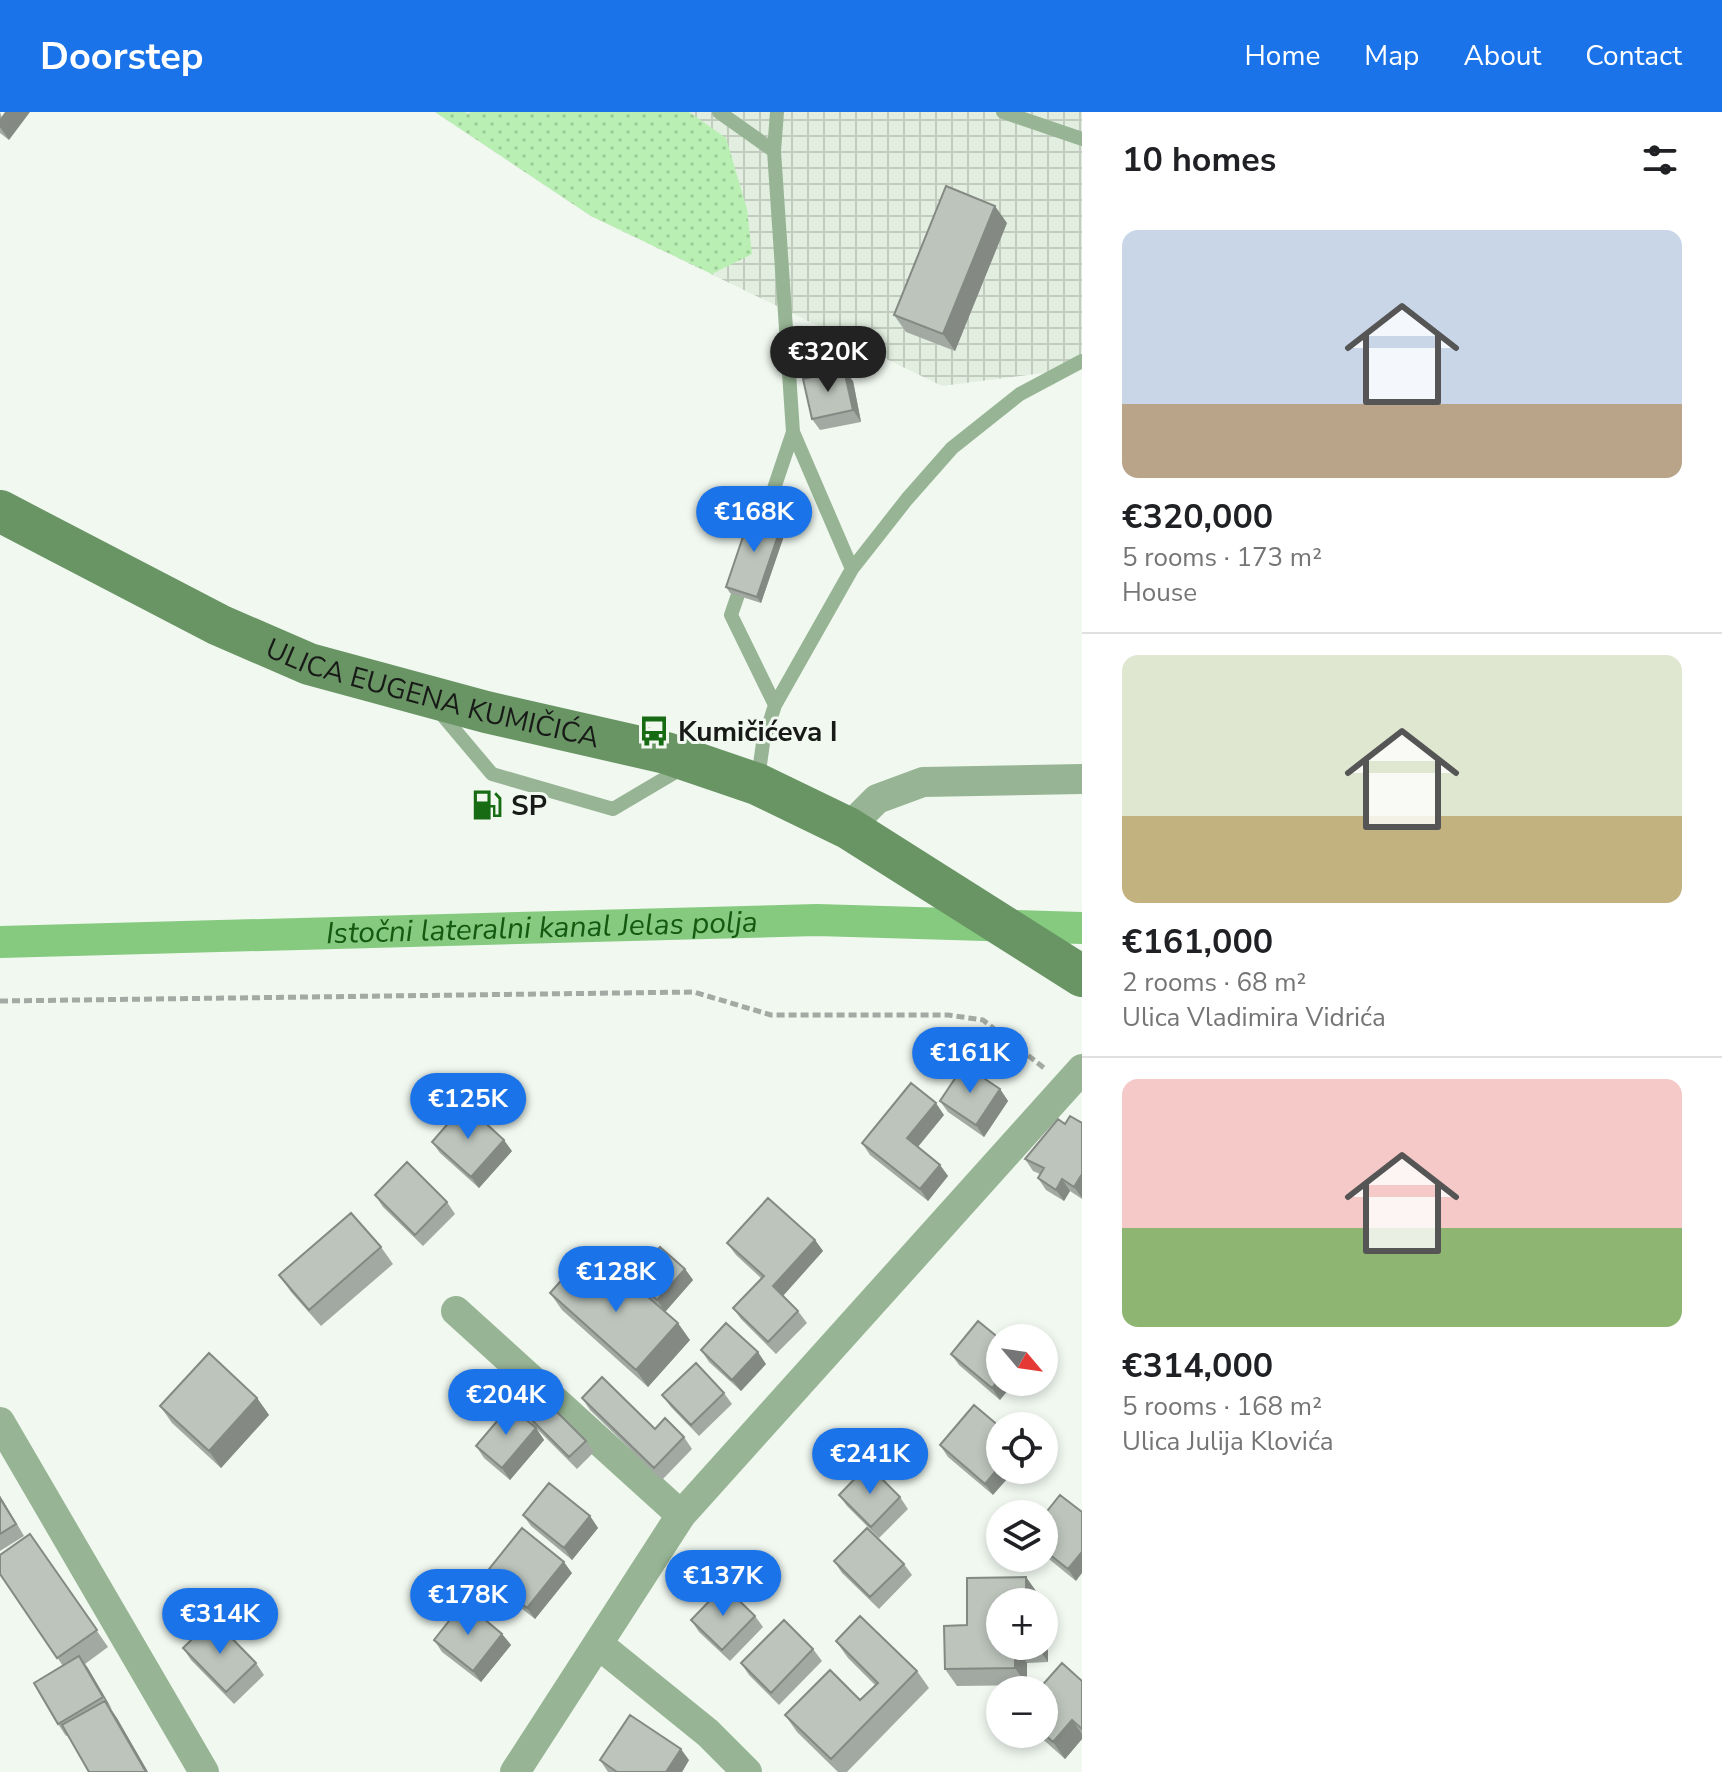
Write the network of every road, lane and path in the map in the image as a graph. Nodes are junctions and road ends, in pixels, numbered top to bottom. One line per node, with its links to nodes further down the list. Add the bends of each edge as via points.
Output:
1 (719, 112): 5 (lane)
2 (777, 112): 5 (lane)
3 (1003, 112): 4 (lane)
4 (1082, 139)
5 (774, 151): 7 (lane)
6 (1082, 361): 9 (lane, via 1020,394 952,448)
7 (793, 432): 9 (lane); 11 (lane, via 731,615)
8 (0, 511): 10 (main road, ULICA EUGENA KUMIČIĆA, via 219,625 309,664)
9 (852, 569): 11 (lane)
10 (425, 695): 12 (main road, ULICA EUGENA KUMIČIĆA); 12 (lane, via 492,774 613,809)
11 (775, 705): 14 (lane)
12 (692, 762): 14 (main road, ULICA EUGENA KUMIČIĆA)
13 (1082, 779): 15 (street, via 923,782 877,799)
14 (757, 784): 15 (main road, ULICA EUGENA KUMIČIĆA)
15 (848, 828): 16 (main road, ULICA EUGENA KUMIČIĆA)
16 (1082, 976)
17 (0, 1001): 18 (path, via 694,992 771,1015 948,1015 983,1020)
18 (1074, 1078): 21 (street)
19 (456, 1311): 21 (street)
20 (0, 1422): 23 (street)
21 (681, 1515): 22 (street)
22 (598, 1644): 24 (street); 25 (street, via 708,1733)
23 (204, 1772)
24 (515, 1772)
25 (747, 1772)

